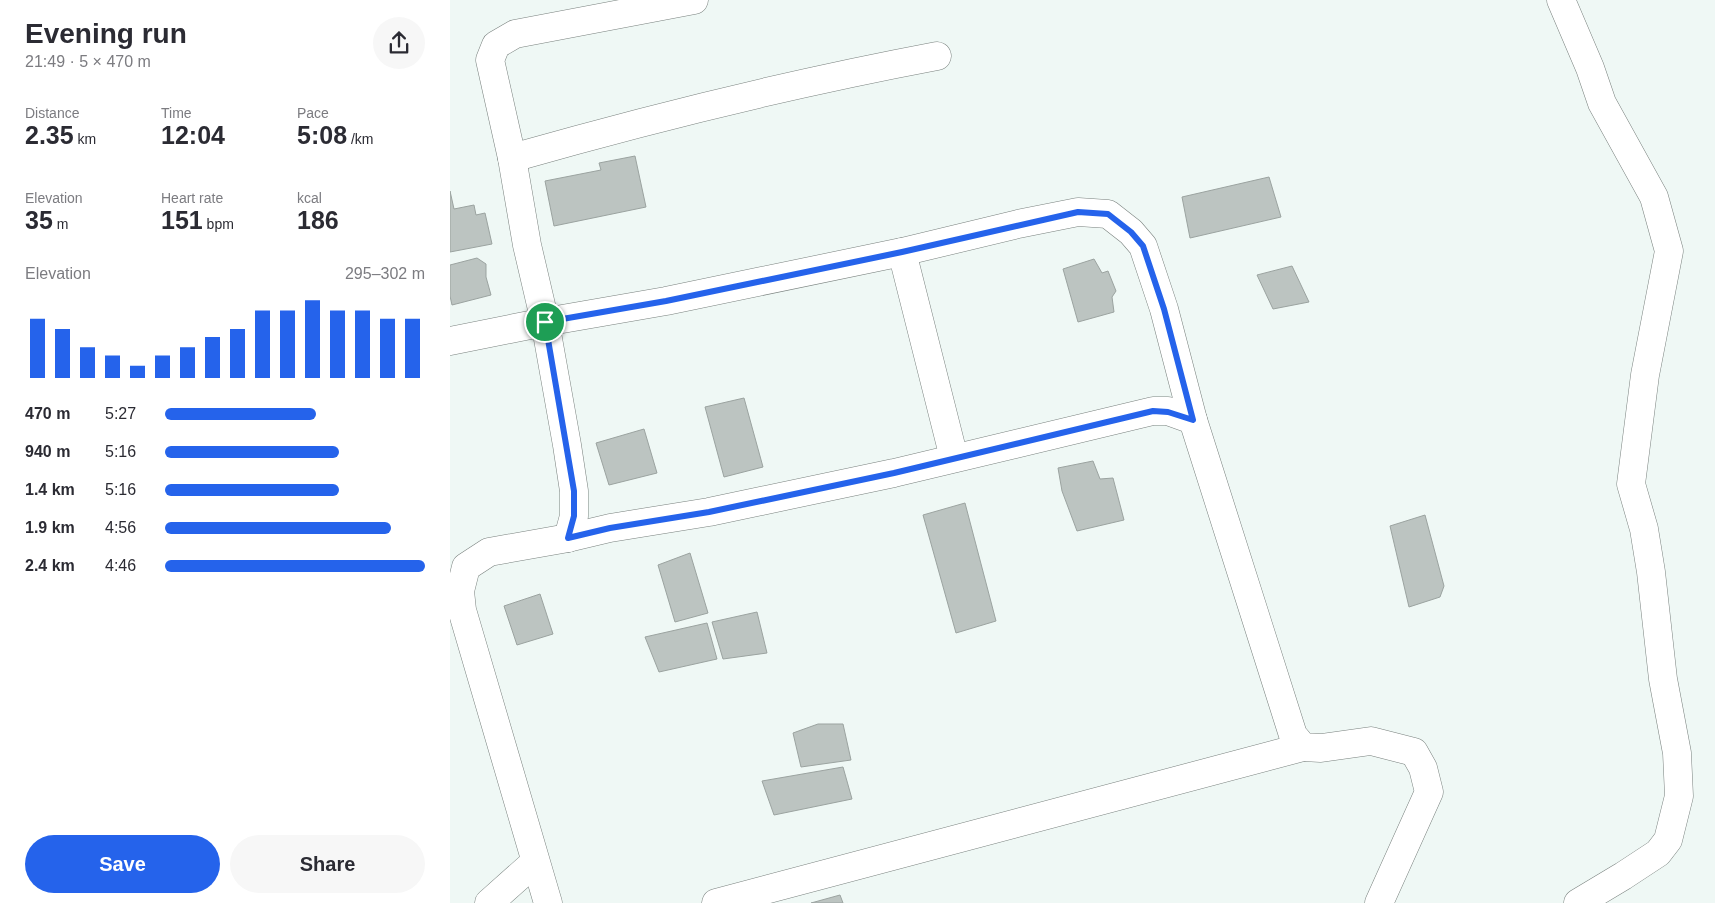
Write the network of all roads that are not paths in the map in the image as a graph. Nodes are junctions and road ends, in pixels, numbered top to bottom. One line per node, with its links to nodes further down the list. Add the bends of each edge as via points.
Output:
1 (694, 0): 4 (street, via 515,34 496,45 490,60)
2 (1561, 0): 17 (street, via 1602,103 1654,197 1670,251 1645,375 1631,484 1644,529 1651,572 1663,679 1677,753 1679,796 1668,840 1658,853)
3 (937, 56): 4 (street, via 863,70 629,125)
4 (512, 158): 6 (street)
5 (902, 252): 6 (street, via 666,301); 8 (street, via 1078,212 1108,214 1143,246 1164,309); 9 (street)
6 (545, 322): 7 (street); 10 (street, via 574,491 574,516)
7 (450, 341)
8 (1193, 420): 9 (street, via 1153,411); 11 (street, via 1293,735)
9 (954, 458): 10 (street, via 728,508)
10 (568, 538): 12 (street, via 489,552 466,567 460,591 462,610)
11 (1303, 747): 15 (street); 16 (street, via 1322,748 1371,741 1414,752 1423,768 1429,792)
12 (535, 862): 13 (street); 14 (street)
13 (489, 903)
14 (548, 903)
15 (716, 903)
16 (1379, 903)
17 (1578, 903)

